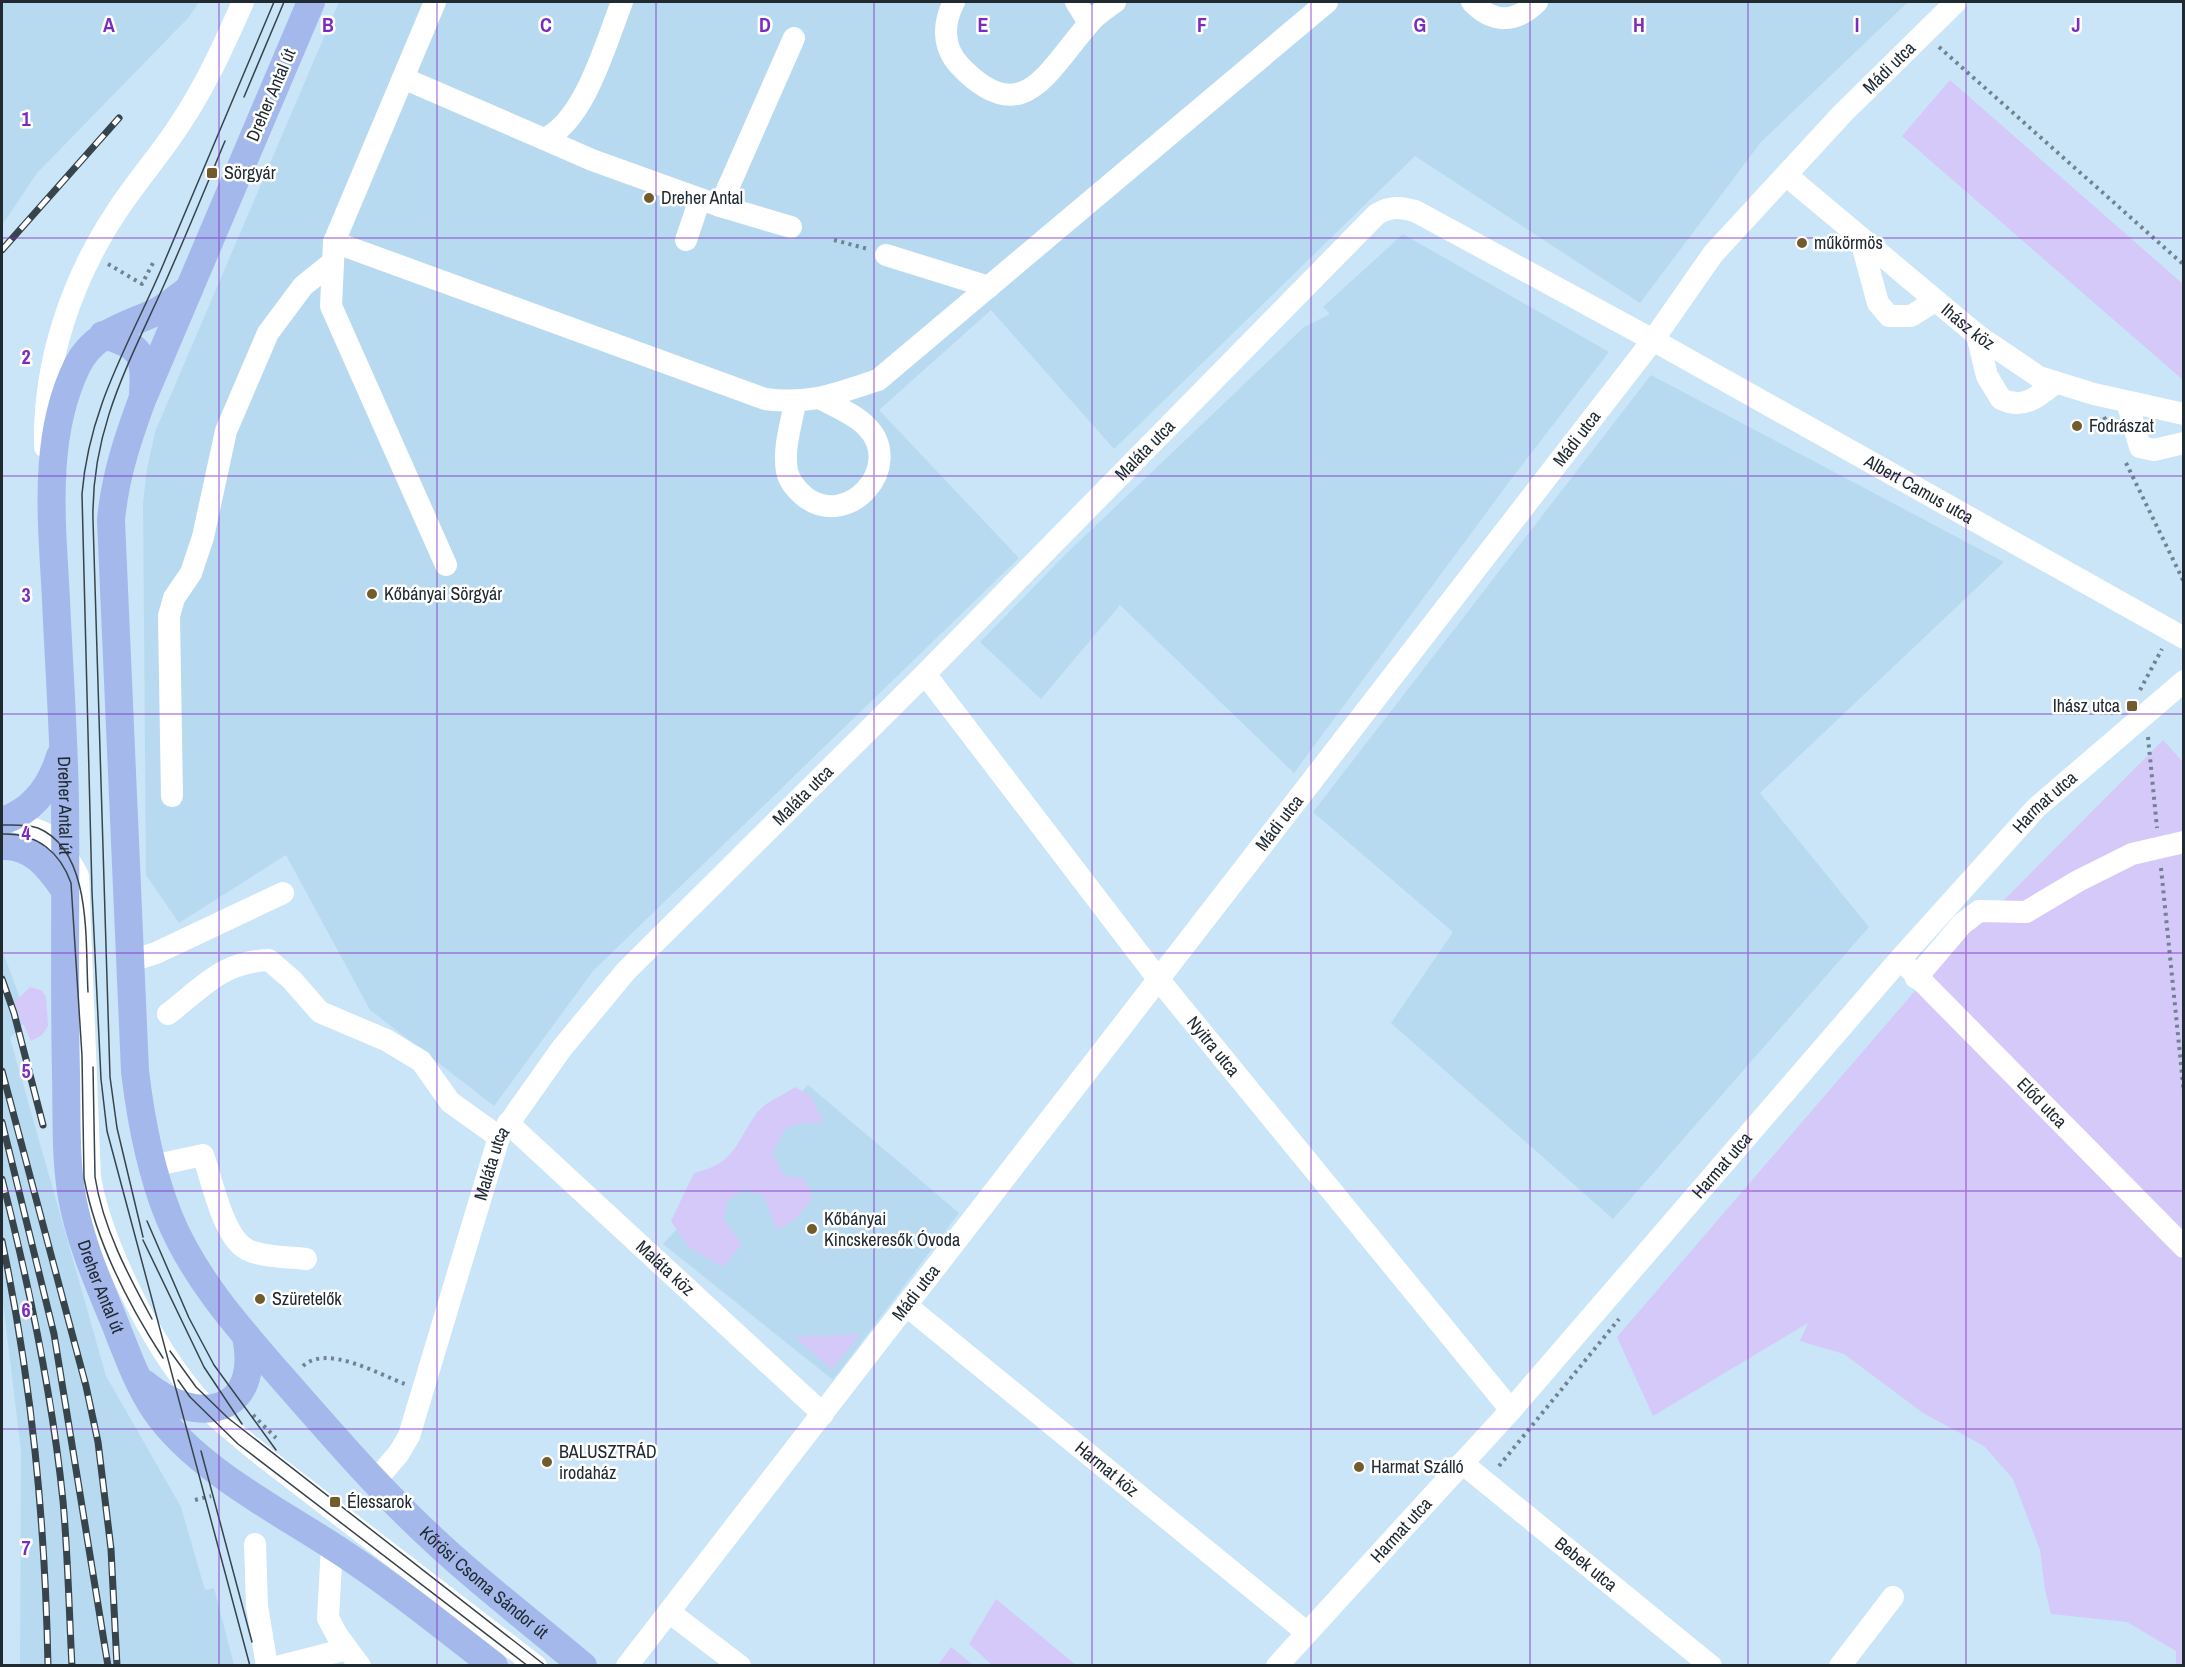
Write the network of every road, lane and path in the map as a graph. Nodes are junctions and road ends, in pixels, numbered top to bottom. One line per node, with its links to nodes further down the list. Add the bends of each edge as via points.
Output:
1 (243, 2): 45 (street, via 208,78 178,128 116,213 70,301 58,340 44,422)
2 (311, 2): 30 (main road, Dreher Antal út)
3 (435, 2): 15 (street)
4 (622, 2): 16 (street, via 579,106 557,133)
5 (954, 2): 12 (street, via 946,24 946,44 952,58 981,84 1000,93 1021,93 1041,82)
6 (1076, 2): 12 (street)
7 (1115, 2): 12 (street)
8 (1327, 2): 29 (street)
9 (1472, 2): 10 (street, via 1502,20 1527,12)
10 (1537, 2)
11 (1956, 2): 13 (street, Mádi utca)
12 (1089, 23)
13 (1922, 33): 17 (street, Mádi utca); 28 (path)
14 (794, 38): 18 (street)
15 (403, 78): 16 (street); 24 (street)
16 (544, 139): 18 (street)
17 (1786, 176): 21 (street, Ihász köz); 34 (street, Mádi utca, via 1713,255)
18 (710, 203): 20 (street); 22 (street)
19 (1386, 209): 34 (street, Albert Camus utca, via 1415,211); 49 (street, Maláta utca)
20 (791, 227)
21 (1860, 237): 31 (street, Ihász köz); 31 (street, via 1878,303 1889,316 1911,316)
22 (686, 240)
23 (834, 240): 25 (path)
24 (333, 252): 40 (street, via 765,399); 46 (street, via 331,306); 54 (street, via 268,333 226,431 203,537 191,573 174,598 169,616)
25 (886, 255): 29 (street)
26 (105, 261): 27 (path, via 142,284)
27 (154, 261)
28 (2184, 265)
29 (989, 287): 37 (street, via 878,380)
30 (189, 289): 32 (main road, Dreher Antal út, via 161,310); 38 (main road, Dreher Antal út)
31 (1935, 301): 33 (street, Ihász köz)
32 (103, 335): 38 (main road, via 129,342 139,355 144,370); 45 (main road, Dreher Antal út, via 90,345 70,383 61,413)
33 (1977, 335): 35 (street, Ihász köz, via 2039,377); 35 (street, via 1987,376 2001,399 2027,403)
34 (1653, 340): 48 (street, Albert Camus utca); 65 (street, Mádi utca)
35 (2055, 383): 36 (street, Ihász köz)
36 (2094, 394): 39 (street, Ihász köz); 43 (path)
37 (820, 399): 40 (street); 40 (street, via 868,427 877,443 880,462 875,480 864,495 848,504 812,502 797,490 788,474 785,456)
38 (142, 400): 63 (main road, Dreher Antal út, via 124,446 114,485 111,520)
39 (2127, 402): 41 (street, Ihász köz); 42 (street, via 2140,447 2154,450)
40 (795, 403)
41 (2184, 414)
42 (2184, 443)
43 (2119, 446)
44 (2124, 457): 47 (path)
45 (50, 485): 53 (main road, Dreher Antal út)
46 (446, 565)
47 (2184, 582)
48 (2177, 635): 51 (path)
49 (926, 674): 65 (street, Nyitra utca); 68 (street, Maláta utca, via 626,971 556,1056)
50 (2184, 681): 62 (street, Harmat utca, via 2036,808)
51 (2137, 695)
52 (2147, 731): 58 (path)
53 (63, 745): 55 (main road, via 51,782 39,799); 59 (main road, Dreher Antal út)
54 (172, 796)
55 (2, 823): 59 (street, via 38,829)
56 (2184, 842): 58 (street)
57 (2, 846): 61 (main road, via 32,852 48,865)
58 (2159, 847): 64 (street, via 2132,854 2026,912 1979,911 1962,924); 67 (path)
59 (65, 850): 61 (main road, Dreher Antal út)
60 (284, 893): 63 (street)
61 (72, 901): 74 (main road, Dreher Antal út, via 66,1072 71,1193 86,1253); 77 (street, via 87,1055 90,1178 100,1223 162,1347 187,1385)
62 (1900, 959): 64 (street, Előd utca); 78 (street, Harmat utca)
63 (131, 961): 69 (main road, Dreher Antal út, via 135,1071)
64 (1916, 978): 70 (street, Előd utca)
65 (1159, 980): 72 (street, Mádi utca); 78 (street, Nyitra utca)
66 (168, 1014): 68 (street, Maláta köz, via 227,968 269,960 320,1012 386,1040 421,1061 450,1102)
67 (2184, 1094)
68 (504, 1130): 76 (street, Maláta utca); 79 (street, Maláta köz)
69 (152, 1166): 71 (street, via 203,1155 229,1230 244,1248 266,1255); 73 (main road, Dreher Antal út, via 170,1219 190,1257)
70 (2184, 1247)
71 (306, 1259)
72 (907, 1306): 79 (street, Mádi utca); 88 (street, Harmat köz)
73 (246, 1336): 75 (main road, Kőrösi Csoma Sándor út); 77 (main road, via 248,1368 242,1387 227,1403)
74 (136, 1377): 77 (main road, via 174,1403); 85 (main road, via 156,1412 179,1439 249,1494)
75 (286, 1382): 76 (path, via 308,1361 321,1356 338,1358); 81 (main road, Kőrösi Csoma Sándor út)
76 (422, 1391): 81 (street, Maláta utca, via 409,1436)
77 (210, 1410): 93 (street, via 281,1470)
78 (1511, 1410): 80 (street, Harmat utca)
79 (823, 1414): 87 (street, Mádi utca)
80 (1462, 1463): 88 (street, Harmat utca); 98 (street, Bebek utca)
81 (376, 1480): 94 (main road, Kőrösi Csoma Sándor út, via 437,1544)
82 (219, 1495): 83 (path)
83 (195, 1500)
84 (255, 1544): 90 (street, via 257,1606)
85 (332, 1546): 89 (street, via 328,1618); 92 (main road)
86 (1893, 1597): 99 (street)
87 (669, 1612): 95 (street, Mádi utca); 96 (street)
88 (1306, 1632): 97 (street, Harmat utca)
89 (354, 1657): 91 (street)
90 (267, 1665)
91 (281, 1665)
92 (494, 1665)
93 (536, 1665)
94 (583, 1665)
95 (627, 1665)
96 (740, 1665)
97 (1276, 1665)
98 (1711, 1665)
99 (1840, 1665)

